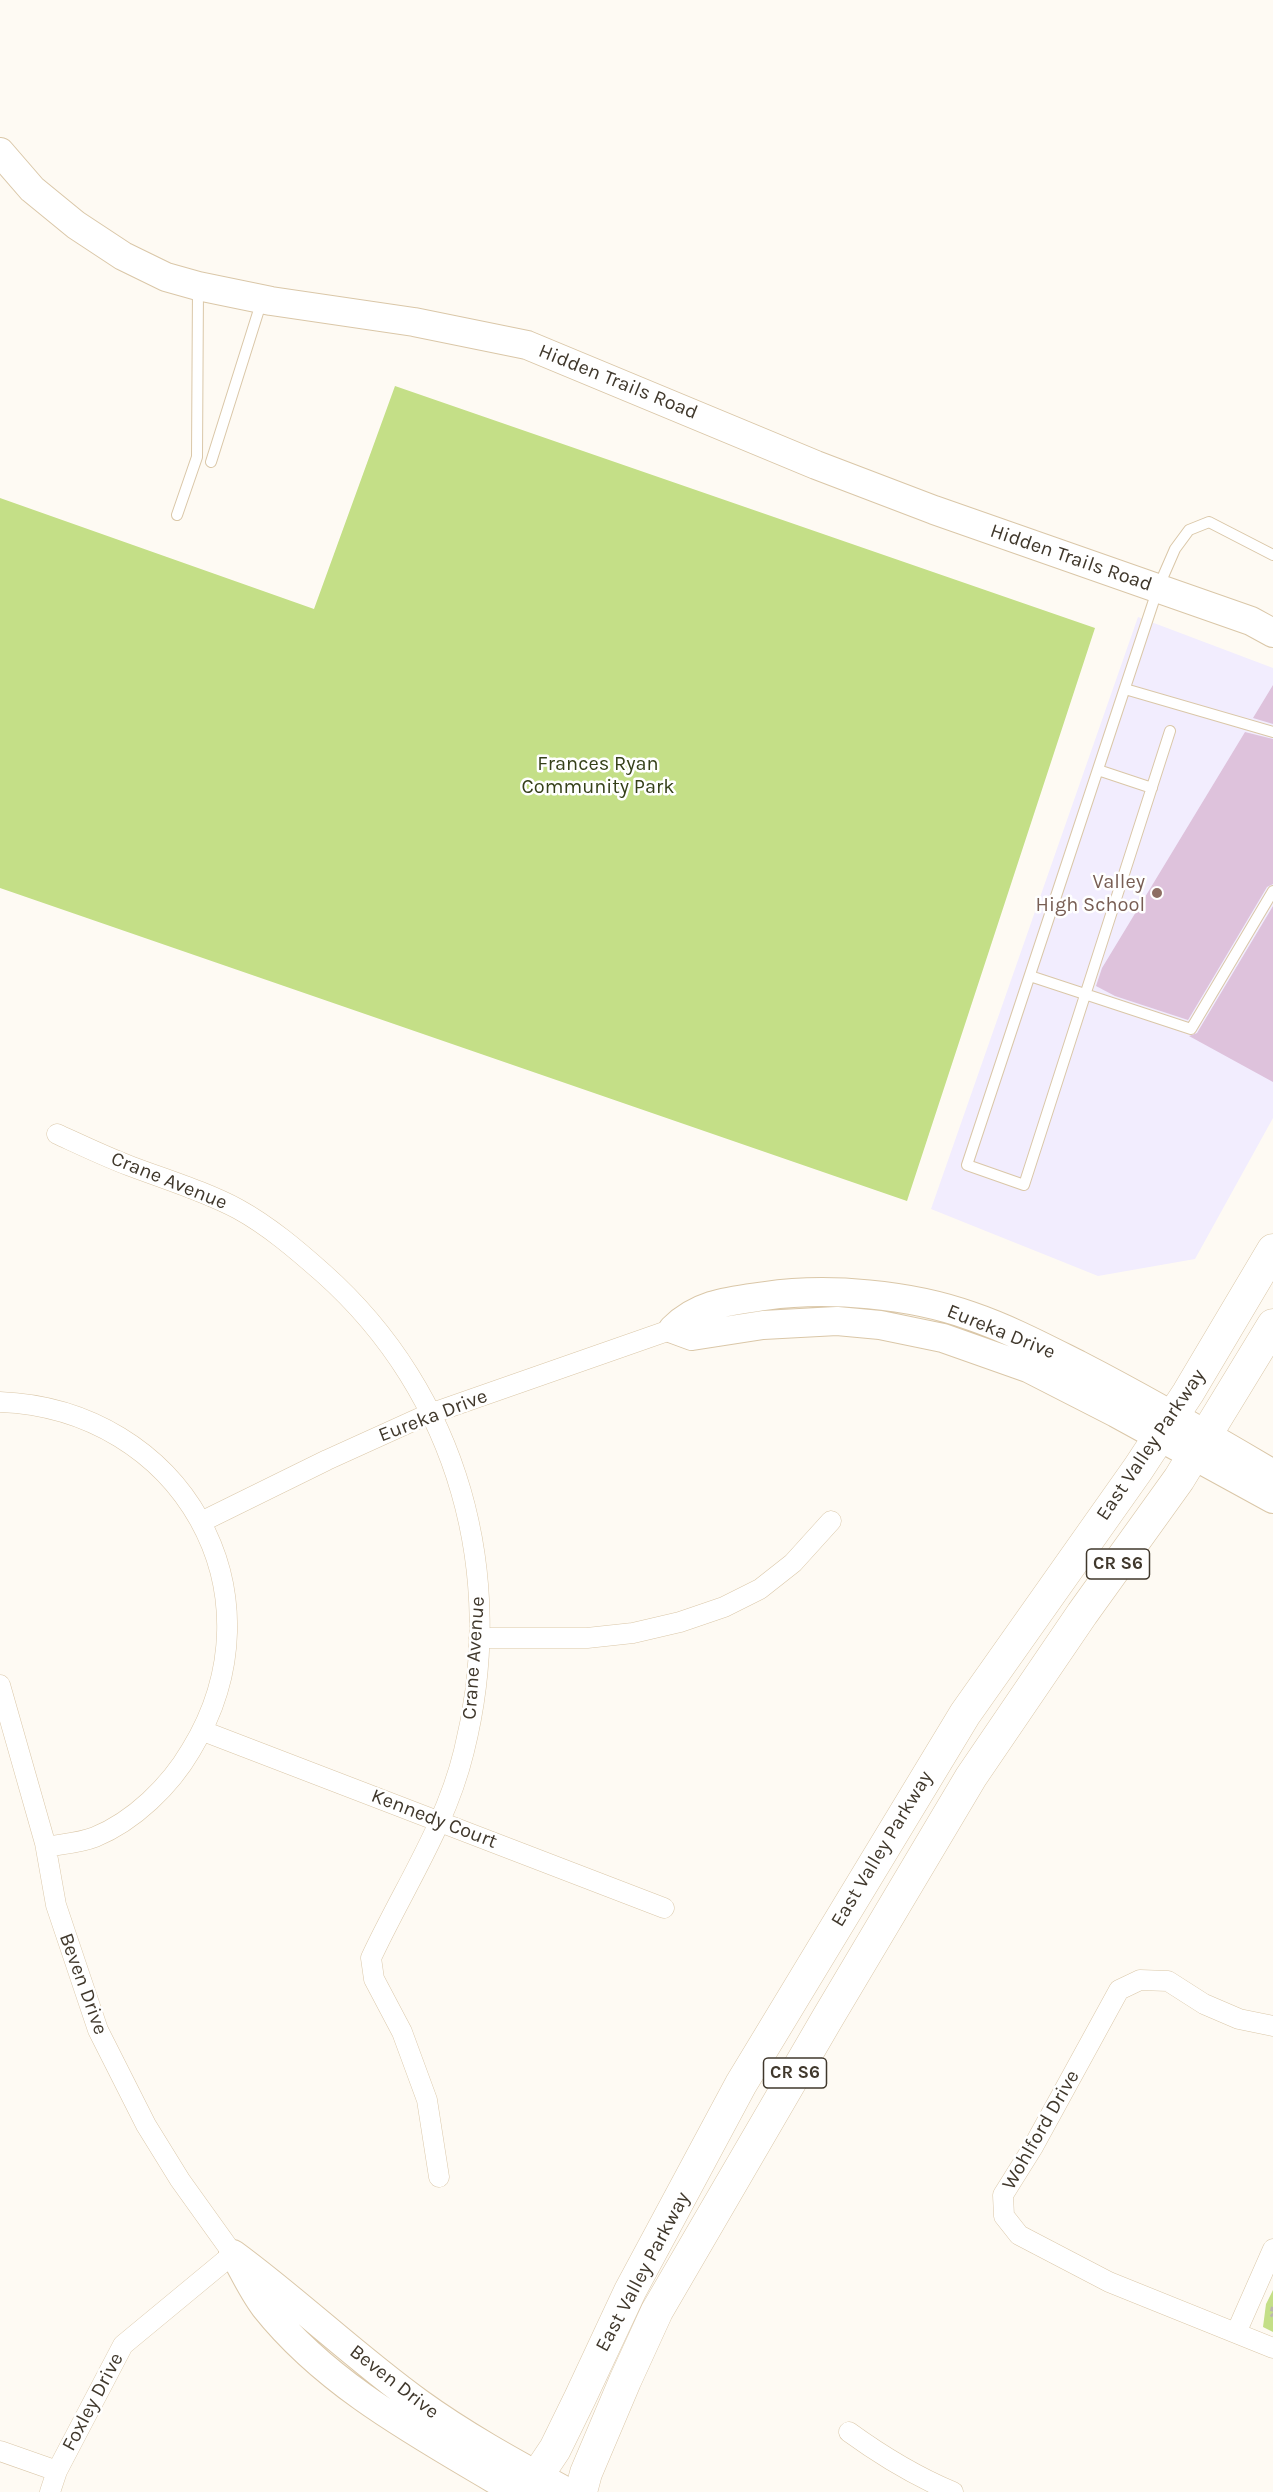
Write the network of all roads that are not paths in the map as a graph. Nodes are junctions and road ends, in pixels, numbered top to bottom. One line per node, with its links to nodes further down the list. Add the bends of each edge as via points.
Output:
1 (0, 152): 2 (street, Hidden Trails Road, via 32,189 76,225 123,256 166,277)
2 (198, 286): 3 (street, Hidden Trails Road); 5 (lane, via 197,457)
3 (262, 300): 4 (lane); 7 (street, Hidden Trails Road, via 414,322 527,345 816,465)
4 (211, 462)
5 (177, 515)
6 (1273, 555): 7 (lane, via 1209,522 1189,530 1175,549)
7 (1158, 588): 8 (street, Hidden Trails Road); 9 (lane)
8 (1266, 625)
9 (1125, 689): 11 (lane); 12 (lane)
10 (1170, 731): 13 (lane)
11 (1273, 732)
12 (1098, 770): 13 (lane); 15 (lane)
13 (1152, 788): 16 (lane)
14 (1273, 891): 16 (lane, via 1191,1029)
15 (1030, 976): 16 (lane); 16 (lane, via 967,1165 1024,1185)
16 (1086, 993)
17 (57, 1134): 22 (street, Crane Avenue, via 186,1185 239,1210 275,1233 345,1292 397,1355)
18 (1273, 1250): 23 (main road, East Valley Parkway / CR S6)
19 (1273, 1325): 24 (main road, East Valley Parkway / CR S6)
20 (673, 1329): 22 (street, Eureka Drive); 23 (street, Eureka Drive, via 692,1336 763,1325 837,1321 914,1330 1028,1368 1116,1413)
21 (0, 1402): 28 (street, via 67,1413 115,1434 146,1455 171,1479)
22 (432, 1413): 28 (street, Eureka Drive); 29 (street, Crane Avenue, via 462,1488 470,1525 480,1590)
23 (1166, 1426): 24 (street, Eureka Drive); 44 (main road, East Valley Parkway / CR S6, via 965,1714 741,2084 630,2291 555,2449)
24 (1200, 1446): 25 (street, Eureka Drive); 26 (street, Eureka Drive); 47 (main road, East Valley Parkway / CR S6, via 971,1777 826,2019 657,2311 620,2391)
25 (1273, 1474)
26 (1273, 1499)
27 (831, 1521): 29 (street, via 794,1563 760,1589 680,1622 587,1638)
28 (201, 1522): 31 (street, via 221,1576 228,1640 224,1677)
29 (479, 1638): 32 (street, Crane Avenue, via 464,1751)
30 (0, 1685): 33 (street, Beven Drive)
31 (203, 1731): 32 (street, Kennedy Court); 33 (street, via 183,1764 143,1806 94,1837)
32 (440, 1821): 34 (street, Kennedy Court); 36 (street, Crane Avenue, via 371,1958 374,1979 402,2032 427,2100)
33 (46, 1847): 38 (street, Beven Drive, via 56,1905 98,2030 146,2125)
34 (664, 1908)
35 (1273, 2026): 39 (street, Wohlford Drive, via 1239,2019 1168,1982 1140,1980 1119,1990 1003,2195 1004,2216 1019,2235 1109,2282)
36 (439, 2177)
37 (1273, 2249): 39 (street)
38 (233, 2254): 43 (street, Foxley Drive, via 123,2345); 44 (street, Beven Drive, via 277,2286 380,2374 468,2436)
39 (1236, 2333): 40 (street, Wohlford Drive)
40 (1273, 2348)
41 (849, 2432): 48 (street, via 892,2463)
42 (0, 2451): 43 (street)
43 (57, 2471): 45 (street, Foxley Drive)
44 (528, 2486): 46 (street, Beven Drive)
45 (50, 2492)
46 (567, 2492)
47 (581, 2492)
48 (953, 2492)

